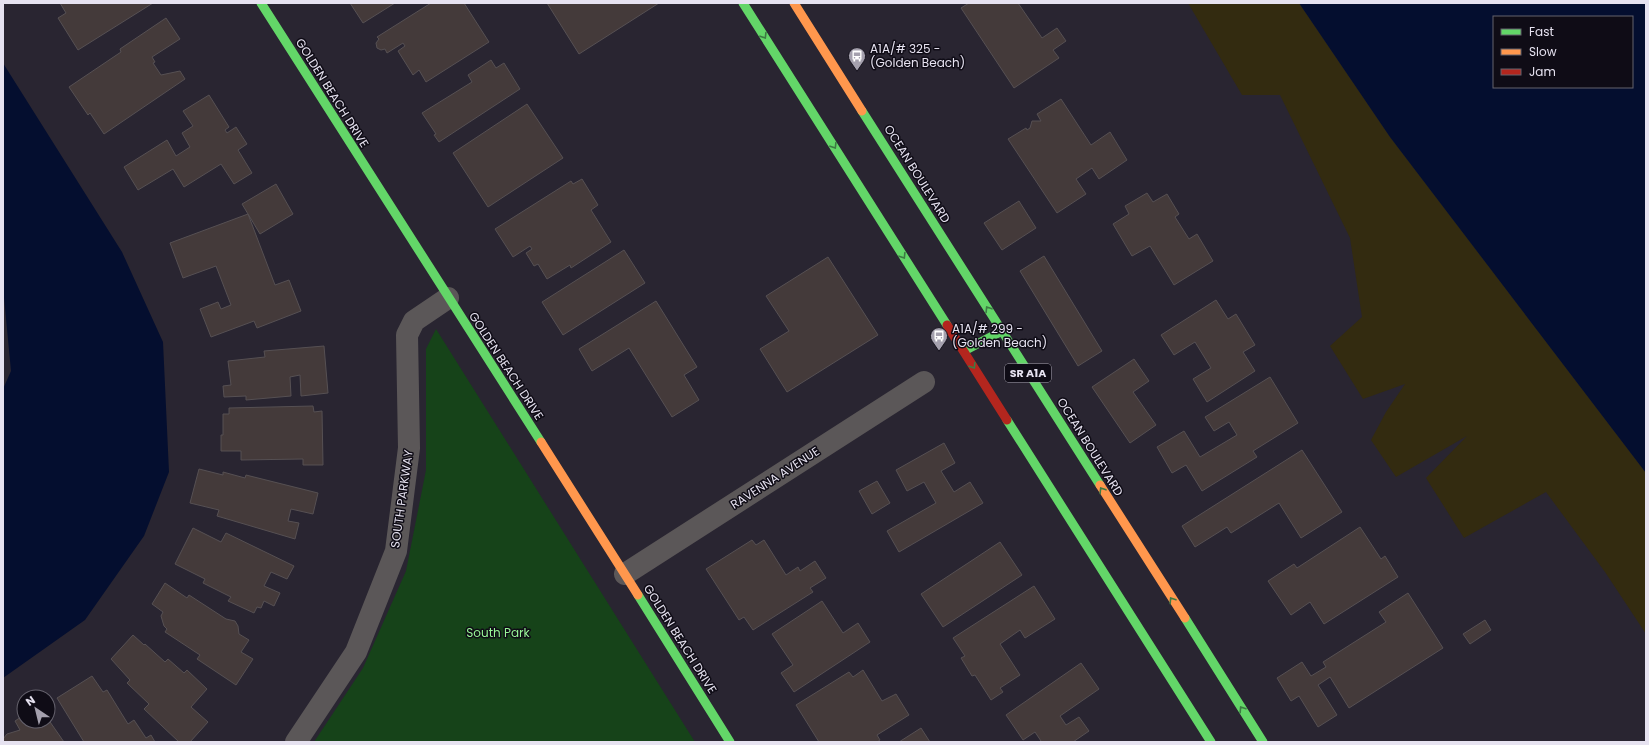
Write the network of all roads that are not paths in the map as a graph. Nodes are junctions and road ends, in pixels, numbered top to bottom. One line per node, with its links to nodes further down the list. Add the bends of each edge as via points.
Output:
1 (261, 3): 4 (main road, GOLDEN BEACH DRIVE)
2 (743, 3): 6 (main road, one-way to 6)
3 (794, 3): 5 (main road, OCEAN BOULEVARD / SR A1A, one-way to 3)
4 (448, 298): 8 (main road, GOLDEN BEACH DRIVE); 9 (street, SOUTH PARKWAY, via 414,321 408,335 409,448 396,551 356,652)
5 (1002, 331): 6 (main road); 12 (main road, OCEAN BOULEVARD / SR A1A, one-way to 5)
6 (964, 352): 11 (main road, one-way to 11)
7 (924, 382): 8 (street, RAVENNA AVENUE)
8 (625, 574): 10 (main road, GOLDEN BEACH DRIVE)
9 (296, 742)
10 (730, 742)
11 (1211, 742)
12 (1263, 742)

